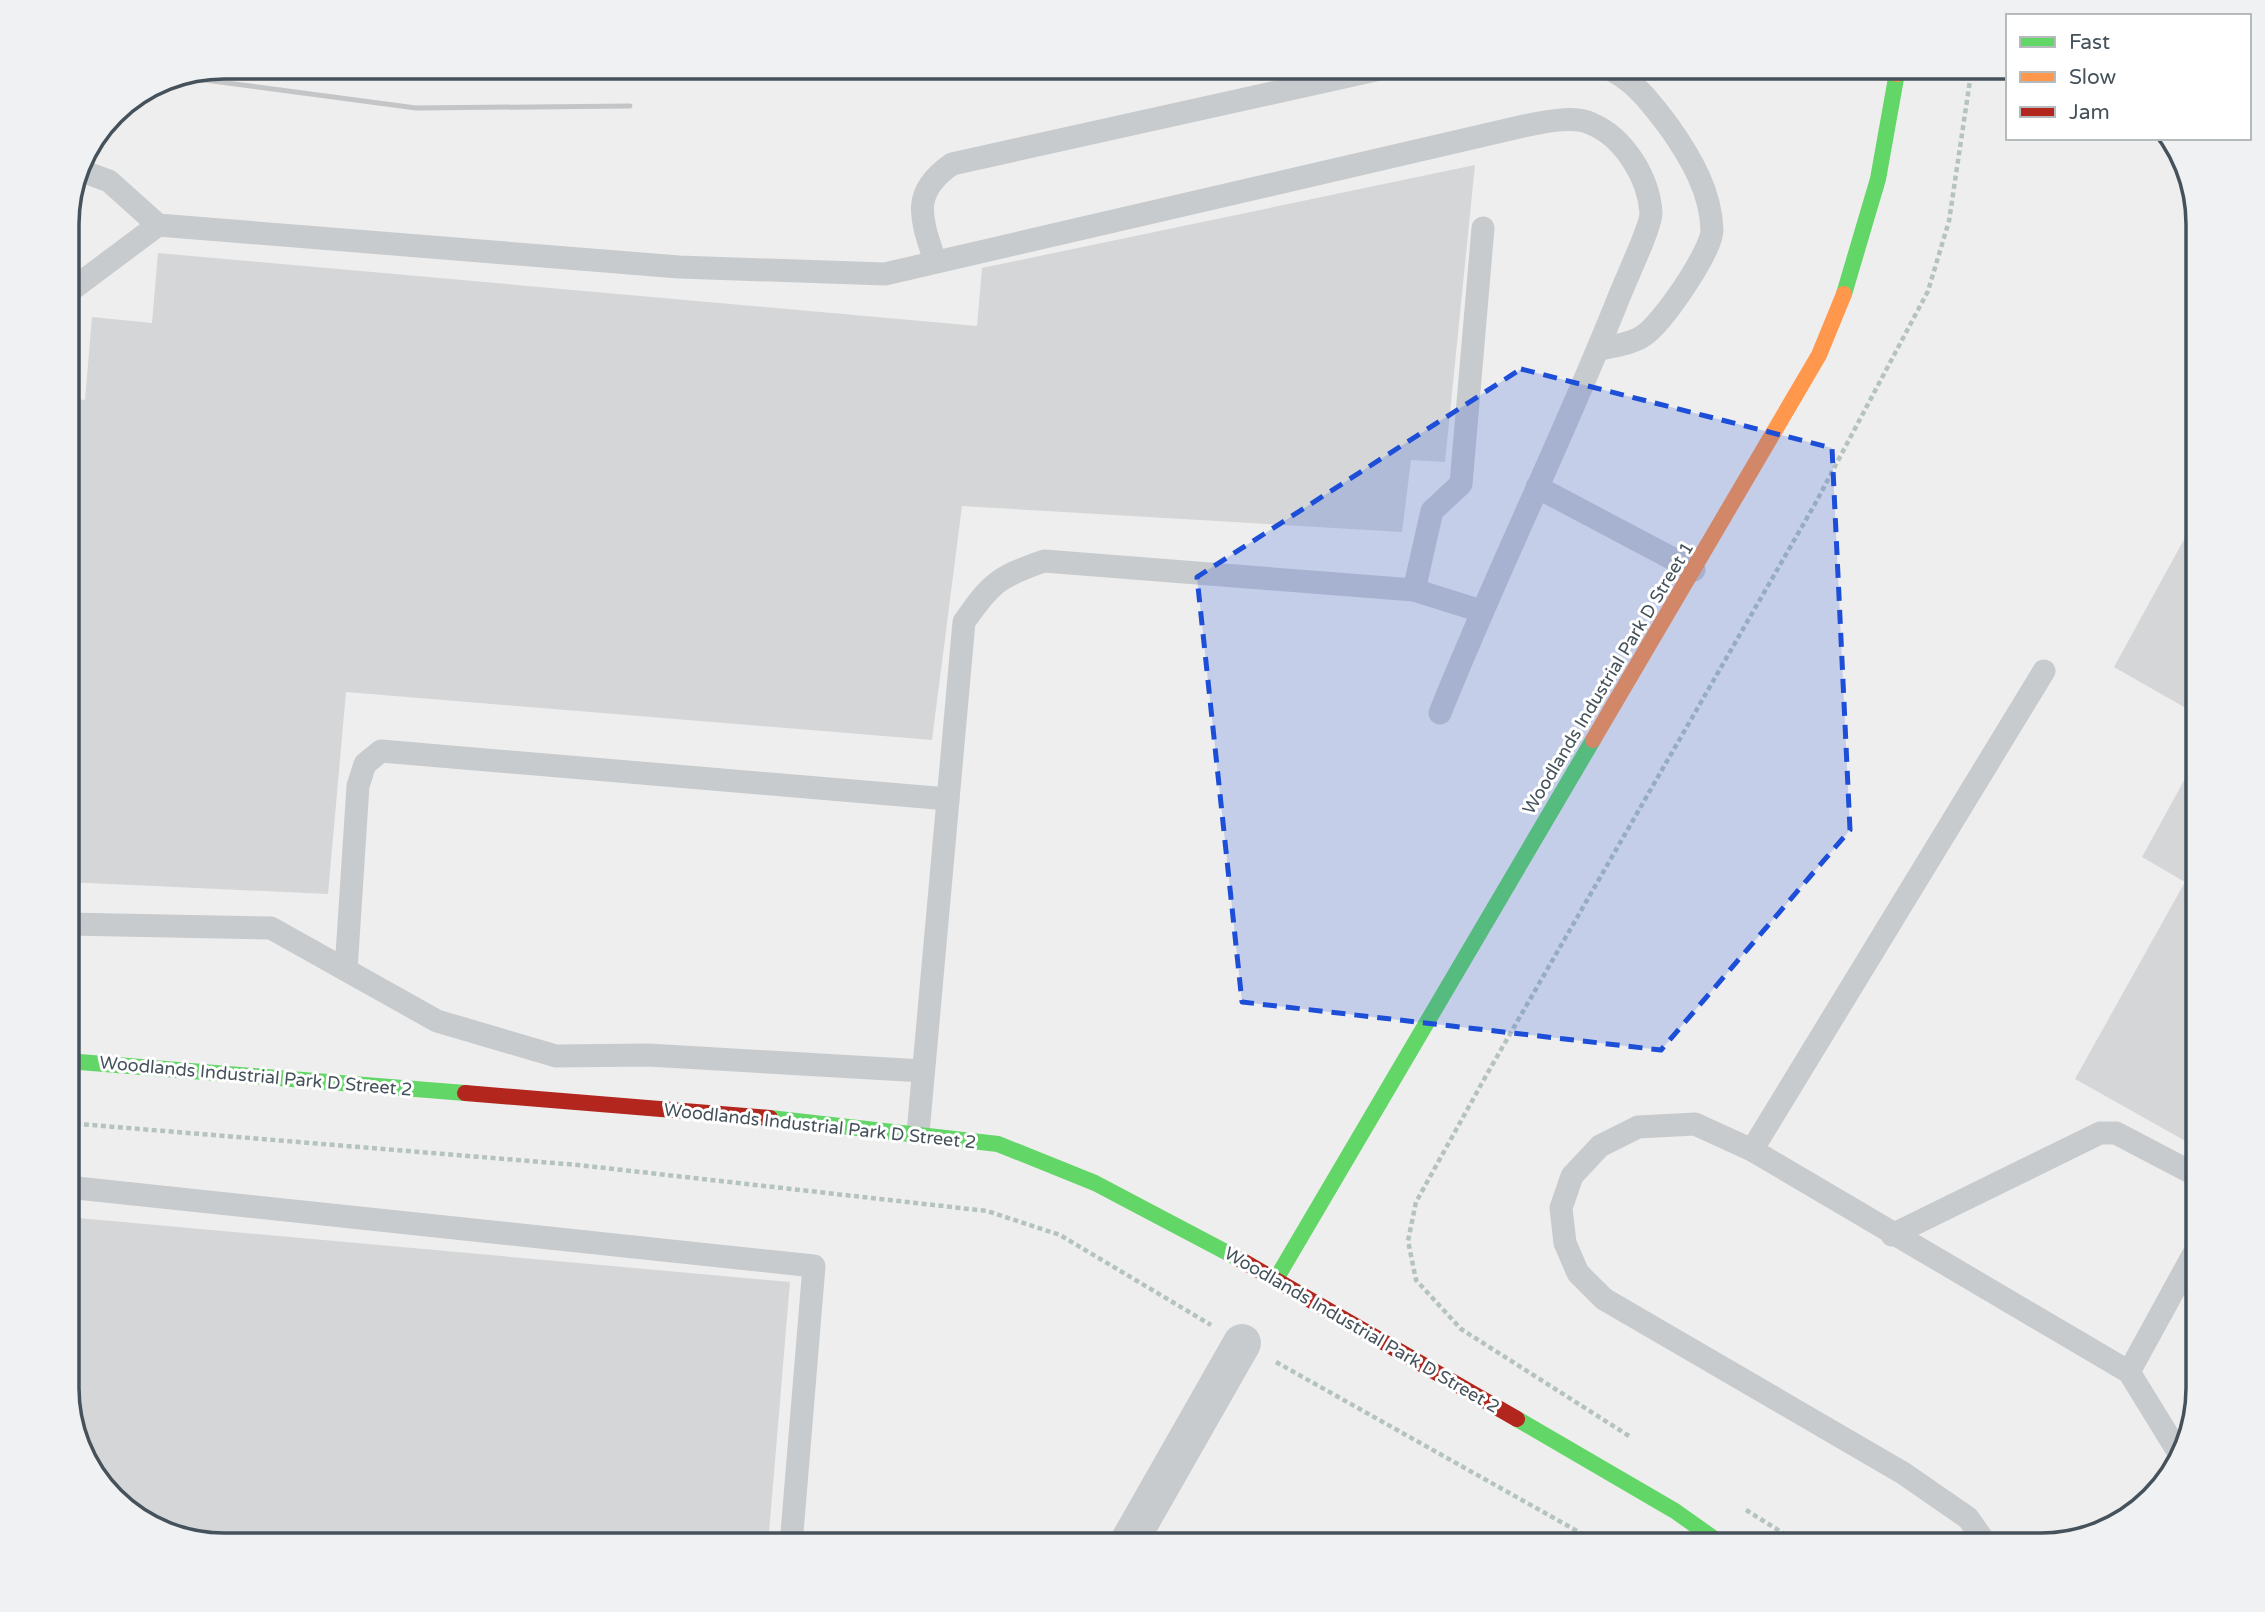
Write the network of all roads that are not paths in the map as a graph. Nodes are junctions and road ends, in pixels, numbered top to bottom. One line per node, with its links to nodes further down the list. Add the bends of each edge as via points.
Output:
1 (1331, 79): 7 (lane, via 952,164 932,178 925,195 922,222)
2 (1623, 79): 9 (lane, via 1641,92 1684,147 1703,183 1712,231 1707,251 1674,302 1643,337)
3 (1896, 79): 11 (street, Woodlands Industrial Park D Street 1, via 1885,159 1842,306 1819,355)
4 (88, 174): 5 (lane, via 108,181)
5 (158, 225): 7 (lane, via 679,267 885,274); 8 (lane)
6 (1483, 229): 12 (lane, via 1461,484 1432,511)
7 (935, 261): 9 (lane, via 1552,120 1591,123 1614,139 1643,174 1651,216)
8 (79, 284)
9 (1598, 351): 10 (lane)
10 (1537, 487): 11 (lane); 13 (lane)
11 (1694, 570): 27 (street, Woodlands Industrial Park D Street 1)
12 (1414, 590): 13 (lane); 16 (lane, via 1044,561 1013,572 987,589 964,622)
13 (1481, 611): 15 (lane)
14 (2044, 671): 22 (lane)
15 (1440, 713)
16 (948, 799): 18 (lane, via 381,751 365,764 358,786); 20 (lane)
17 (79, 924): 18 (lane, via 271,928)
18 (345, 970): 20 (lane, via 437,1021 556,1056 648,1055)
19 (79, 1062): 21 (street, Woodlands Industrial Park D Street 2)
20 (923, 1071): 21 (lane)
21 (918, 1133): 27 (street, Woodlands Industrial Park D Street 2, via 998,1144 1034,1157 1095,1183)
22 (1752, 1150): 25 (lane); 34 (lane, via 1695,1124 1638,1128 1600,1146 1572,1176 1561,1208 1565,1243 1578,1273 1604,1299 1903,1473 1968,1518)
23 (2186, 1169): 25 (lane, via 2116,1133 2100,1133)
24 (79, 1188): 31 (lane, via 814,1266)
25 (1892, 1236): 29 (lane)
26 (2186, 1269): 29 (lane)
27 (1276, 1279): 33 (street, Woodlands Industrial Park D Street 2)
28 (1242, 1343): 32 (street)
29 (2129, 1372): 30 (lane)
30 (2174, 1445)
31 (792, 1533)
32 (1134, 1533)
33 (1706, 1533)
34 (1979, 1533)

